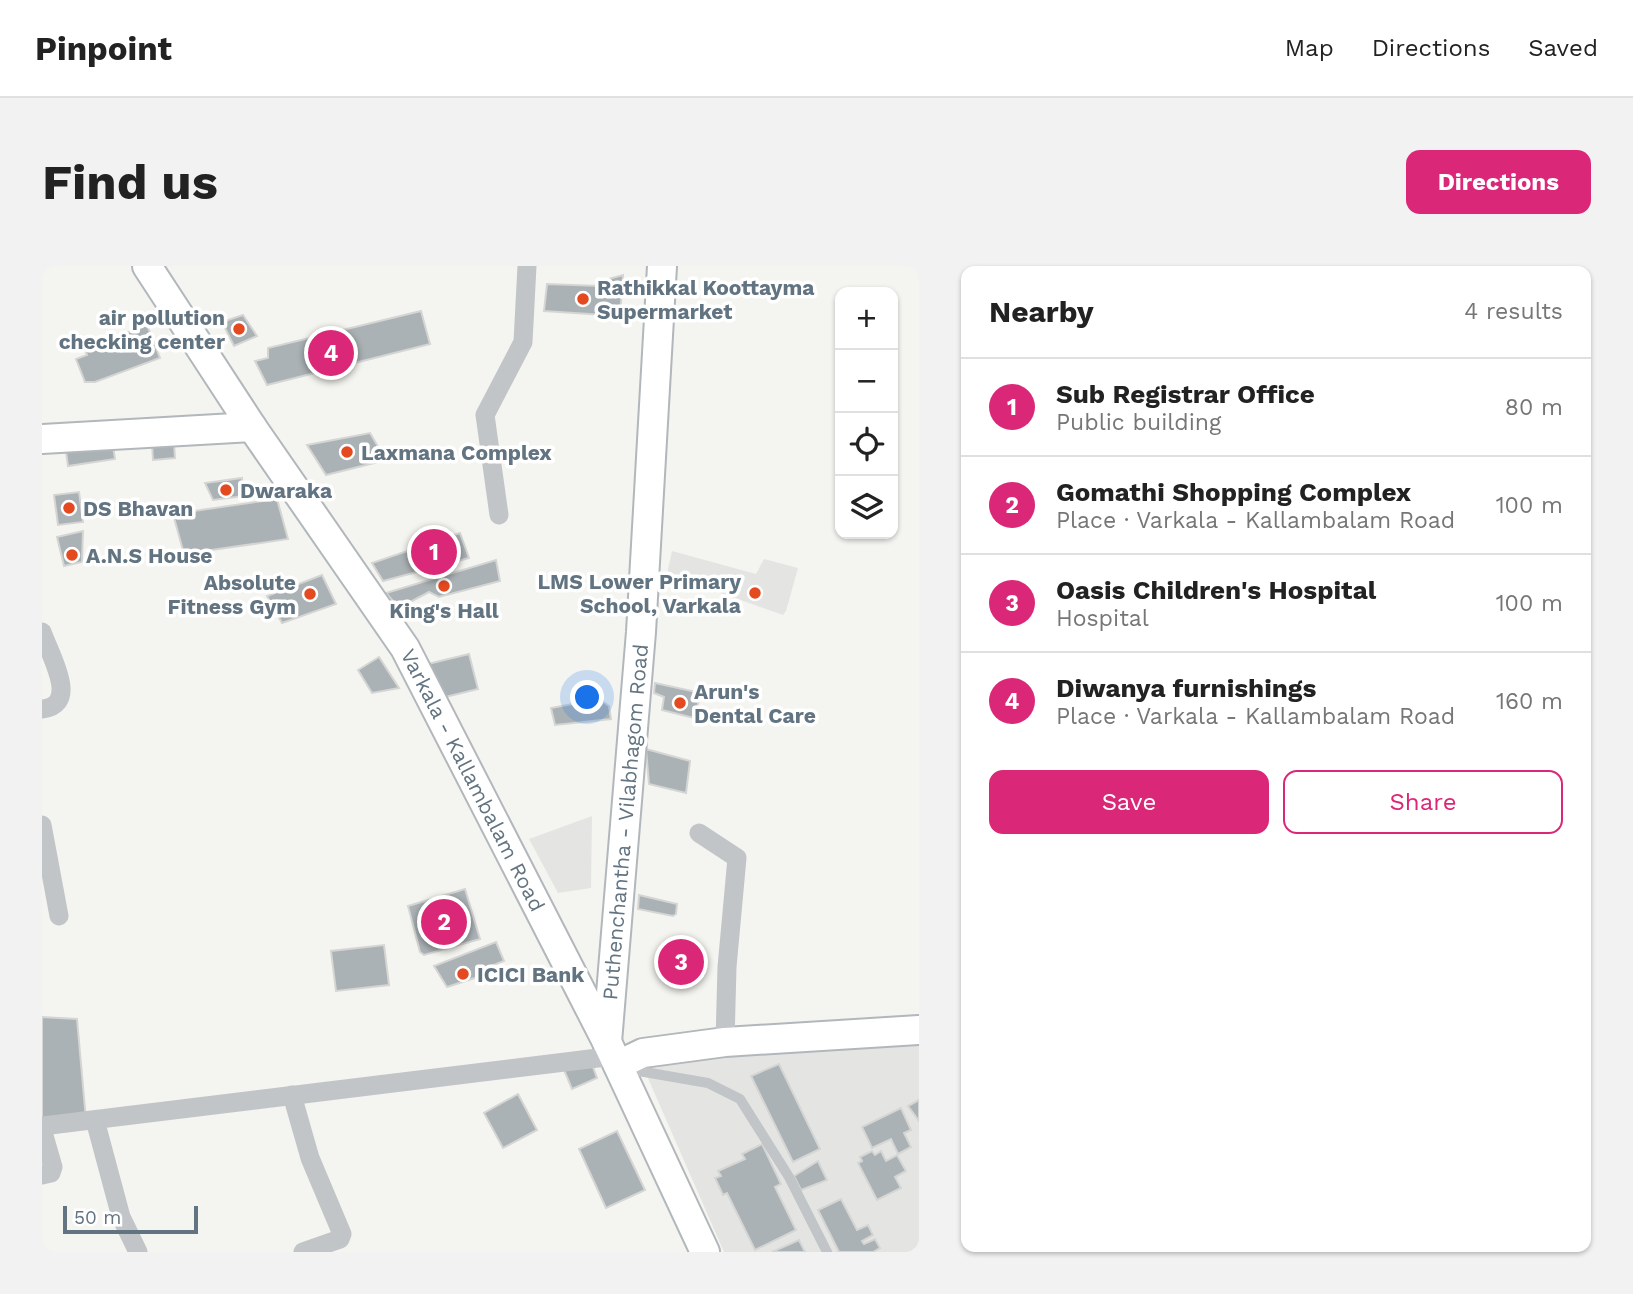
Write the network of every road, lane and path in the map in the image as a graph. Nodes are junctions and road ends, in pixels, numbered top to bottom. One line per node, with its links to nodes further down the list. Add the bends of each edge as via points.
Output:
1 (147, 266): 4 (main road, Varkala - Kallambalam Road)
2 (527, 266): 6 (street, via 523,342 485,415)
3 (662, 266): 14 (main road, Puthenchantha - Vilabhagom Road)
4 (252, 427): 5 (main road); 14 (main road, Varkala - Kallambalam Road, via 405,648)
5 (42, 439)
6 (499, 515)
7 (42, 632): 8 (street, via 63,691 60,704)
8 (42, 709)
9 (42, 825): 11 (street)
10 (699, 833): 13 (street, via 737,858)
11 (59, 916)
12 (919, 1030): 13 (main road)
13 (725, 1042): 14 (main road)
14 (615, 1058): 15 (street); 21 (main road, Varkala - Kallambalam Road); 22 (lane, via 708,1083 740,1099 789,1177)
15 (292, 1095): 16 (street); 20 (street, via 310,1158 342,1234 340,1239)
16 (95, 1120): 17 (street); 19 (street, via 121,1217)
17 (42, 1128): 18 (street, via 53,1167 51,1173)
18 (42, 1175)
19 (138, 1252)
20 (303, 1252)
21 (705, 1252)
22 (827, 1252)

